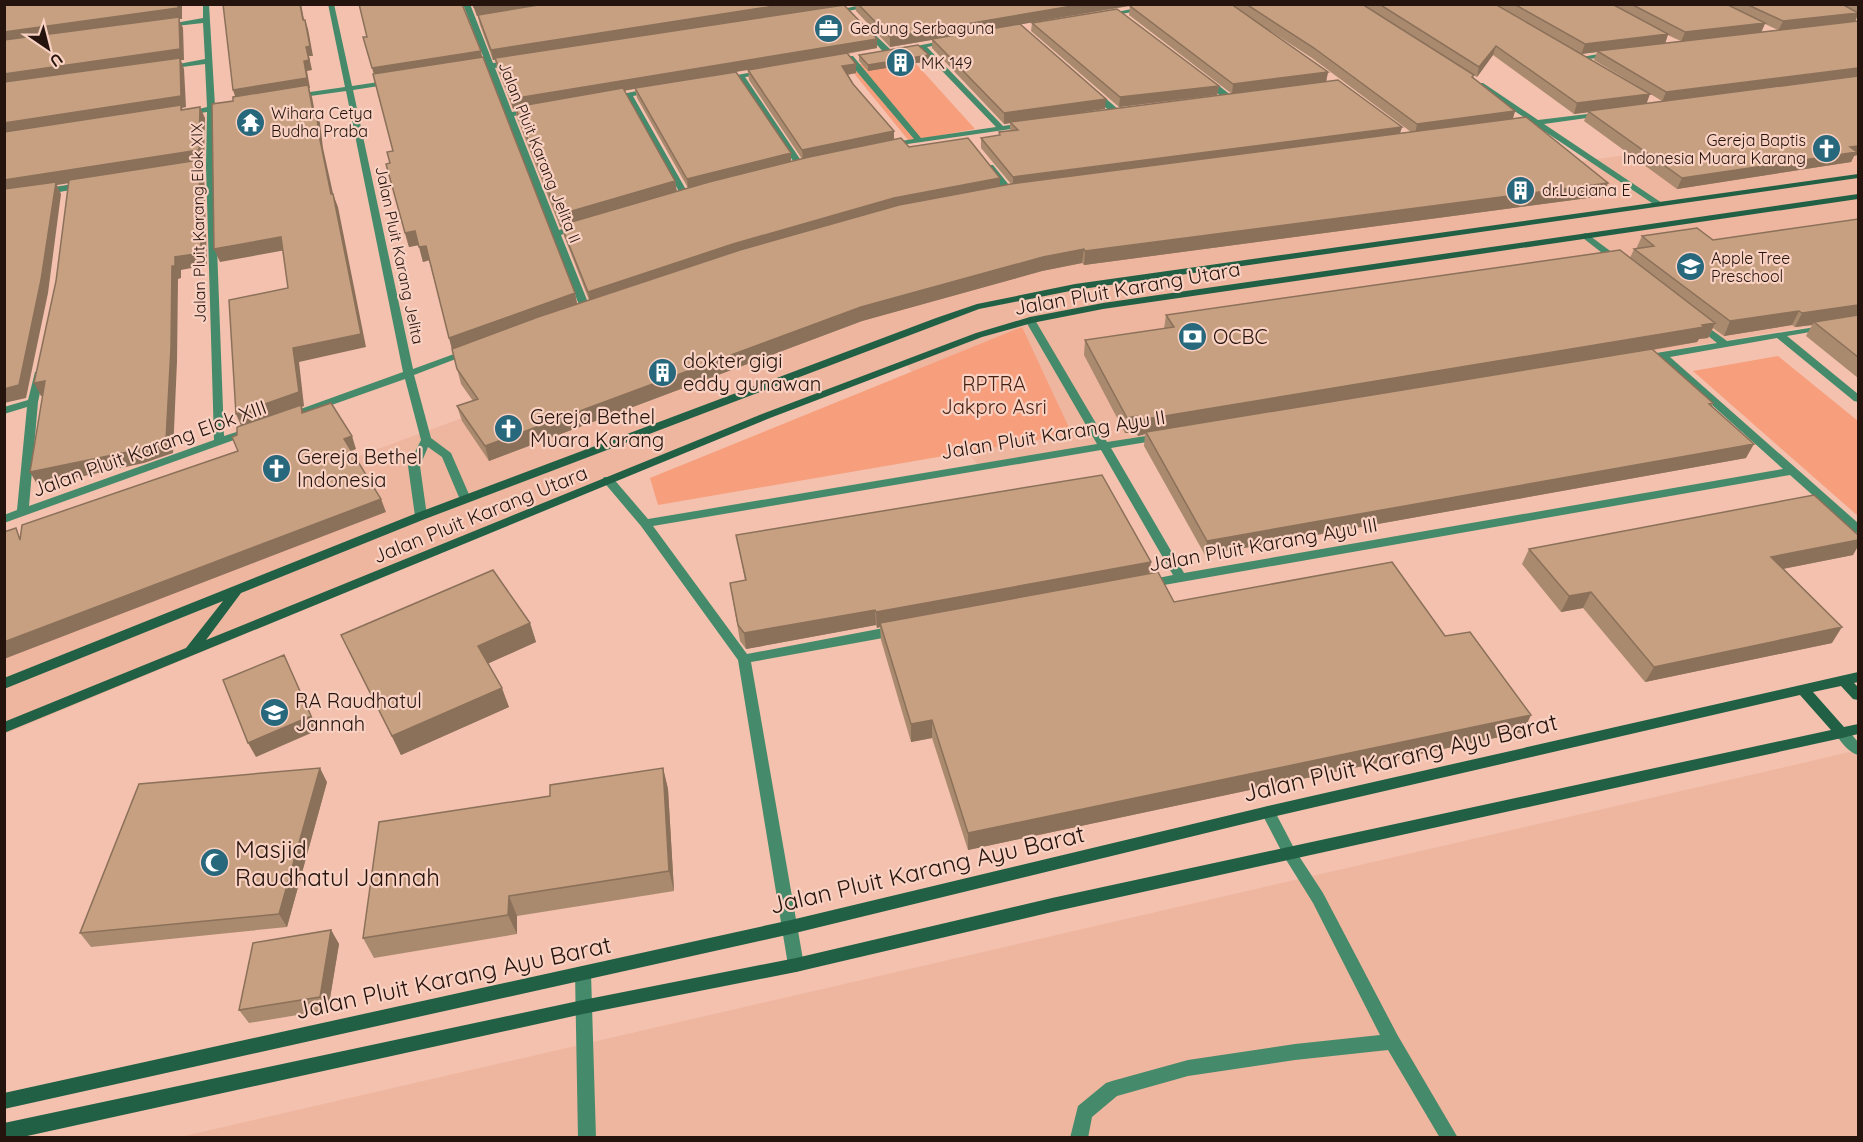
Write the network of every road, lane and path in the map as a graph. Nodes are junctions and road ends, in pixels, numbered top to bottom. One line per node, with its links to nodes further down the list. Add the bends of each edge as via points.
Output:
1 (206, 4): 11 (street, Jalan Pluit Karang Elok XIX)
2 (331, 4): 40 (street, Jalan Pluit Karang Jelita)
3 (466, 4): 14 (street, Jalan Pluit Karang Jelita II)
4 (880, 4): 6 (street)
5 (1170, 4): 8 (street)
6 (844, 7): 7 (street); 10 (street)
7 (824, 13)
8 (1119, 13): 9 (street); 13 (street)
9 (1098, 17)
10 (855, 18)
11 (207, 20): 15 (street); 27 (street, Jalan Pluit Karang Elok XIX)
12 (484, 20): 14 (street)
13 (1129, 20)
14 (472, 22): 30 (street, Jalan Pluit Karang Jelita II)
15 (162, 26)
16 (864, 27): 19 (street)
17 (956, 41): 18 (street)
18 (923, 46): 19 (street); 60 (street)
19 (888, 52): 21 (street)
20 (1570, 52): 25 (street)
21 (879, 54)
22 (1613, 54): 25 (street)
23 (860, 57): 24 (street)
24 (850, 58): 26 (street); 62 (street)
25 (1580, 58): 29 (street)
26 (839, 60)
27 (208, 61): 31 (street); 49 (street, Jalan Pluit Karang Elok XIX)
28 (524, 61): 30 (street)
29 (1590, 64)
30 (490, 66): 32 (street); 56 (street, Jalan Pluit Karang Jelita II)
31 (163, 68)
32 (458, 71)
33 (773, 71): 34 (street)
34 (740, 76): 38 (street); 66 (street, via 796,166)
35 (1202, 77): 46 (street)
36 (1470, 79): 57 (street)
37 (404, 80): 40 (street)
38 (717, 80)
39 (1082, 82): 52 (street)
40 (349, 88): 43 (street); 99 (street, Jalan Pluit Karang Jelita)
41 (662, 88): 42 (street)
42 (628, 94): 45 (street); 77 (street)
43 (290, 97)
44 (1241, 97): 46 (street)
45 (606, 98)
46 (1229, 98): 47 (street)
47 (1218, 99)
48 (235, 105): 49 (street)
49 (211, 109): 54 (street); 67 (street, Jalan Pluit Karang Elok XIX)
50 (541, 109): 56 (street)
51 (1127, 111): 52 (street)
52 (1116, 112): 55 (street)
53 (1606, 113): 57 (street)
54 (177, 114)
55 (1105, 114)
56 (508, 115): 83 (street, Jalan Pluit Karang Jelita II)
57 (1539, 122): 59 (street); 81 (street)
58 (1032, 124): 60 (street)
59 (1512, 126)
60 (1001, 128): 61 (street)
61 (963, 134): 62 (street); 63 (street)
62 (919, 140): 64 (street)
63 (969, 142)
64 (881, 147)
65 (983, 159): 74 (street)
66 (812, 162)
67 (210, 166): 68 (street); 105 (street, Jalan Pluit Karang Elok XIX)
68 (199, 168)
69 (1858, 176): 81 (street, Jalan Pluit Karang Utara)
70 (93, 184): 71 (street)
71 (69, 187): 73 (street); 80 (street)
72 (1022, 191): 74 (street)
73 (37, 192)
74 (1010, 192): 76 (street)
75 (695, 193): 77 (street)
76 (999, 194)
77 (685, 195): 79 (street)
78 (1858, 196): 84 (street, Jalan Pluit Karang Utara)
79 (674, 198)
80 (68, 199)
81 (1658, 203): 85 (street, Jalan Pluit Karang Utara)
82 (588, 224): 83 (street)
83 (558, 233): 88 (street, Jalan Pluit Karang Jelita II)
84 (1586, 236): 85 (street, Jalan Pluit Karang Utara); 86 (street)
85 (1321, 263): 91 (street, Jalan Pluit Karang Utara); 109 (street, Jalan Pluit Karang Utara, via 1076,287 977,307)
86 (1623, 266)
87 (597, 306): 88 (street)
88 (586, 310): 89 (street)
89 (576, 313)
90 (1689, 316): 94 (street)
91 (1030, 320): 106 (street); 108 (street, Jalan Pluit Karang Utara, via 968,339)
92 (1836, 326): 93 (street)
93 (1779, 335): 94 (street); 100 (street)
94 (1726, 345): 96 (street)
95 (475, 349): 99 (street, Jalan Pluit Karang Elok XIII)
96 (1662, 355): 98 (street); 107 (street)
97 (42, 360): 101 (street)
98 (1627, 360)
99 (409, 375): 104 (street, Jalan Pluit Karang Jelita); 105 (street, Jalan Pluit Karang Elok XIII)
100 (1858, 399)
101 (33, 402): 102 (street); 110 (street)
102 (4, 411)
103 (1174, 434): 106 (street, Jalan Pluit Karang Ayu II)
104 (426, 440): 109 (street, via 447,455); 111 (street, via 414,466)
105 (219, 441): 110 (street, Jalan Pluit Karang Elok XIII)
106 (1104, 446): 113 (street, Jalan Pluit Karang Ayu II); 115 (street)
107 (1790, 471): 114 (street); 115 (street, Jalan Pluit Karang Ayu III)
108 (608, 480): 113 (street); 119 (street, Jalan Pluit Karang Utara)
109 (465, 499): 111 (street, Jalan Pluit Karang Utara)
110 (23, 512): 112 (street, Jalan Pluit Karang Elok XIII)
111 (421, 516): 117 (street, Jalan Pluit Karang Utara)
112 (4, 519)
113 (645, 523): 120 (street)
114 (1858, 530)
115 (1181, 578): 116 (street, Jalan Pluit Karang Ayu III)
116 (1134, 587)
117 (237, 591): 119 (street); 122 (street, Jalan Pluit Karang Utara)
118 (912, 628): 120 (street)
119 (188, 653): 125 (street, Jalan Pluit Karang Utara)
120 (744, 659): 131 (street)
121 (1851, 679): 123 (street, Jalan Pluit Karang Ayu Barat); 124 (street)
122 (4, 684)
123 (1803, 690): 127 (street); 129 (street, Jalan Pluit Karang Ayu Barat)
124 (1858, 695)
125 (4, 728)
126 (1858, 729): 127 (street)
127 (1842, 733): 128 (street); 130 (street)
128 (1858, 750)
129 (1268, 812): 130 (street); 131 (street, Jalan Pluit Karang Ayu Barat)
130 (1290, 854): 132 (street); 135 (street, via 1318,898)
131 (791, 927): 132 (street); 133 (street, Jalan Pluit Karang Ayu Barat)
132 (796, 965): 134 (street)
133 (584, 973): 134 (street); 136 (street, Jalan Pluit Karang Ayu Barat)
134 (583, 1007): 137 (street); 138 (street)
135 (1392, 1042): 139 (street, via 1188,1068 1112,1089 1084,1112); 140 (street)
136 (4, 1101)
137 (4, 1132)
138 (587, 1137)
139 (1079, 1137)
140 (1450, 1137)

